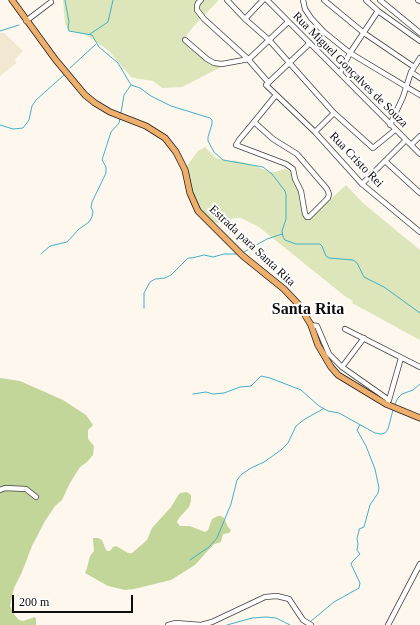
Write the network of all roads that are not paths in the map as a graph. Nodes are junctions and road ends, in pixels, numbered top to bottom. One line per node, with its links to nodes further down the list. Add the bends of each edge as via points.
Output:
1 (12, 0): 13 (main road, Estrada para Santa Rita)
2 (201, 0): 23 (street, Rua Cristo Rei, via 197,10 204,19)
3 (227, 0): 12 (street)
4 (263, 0): 12 (street)
5 (303, 0): 21 (street, via 311,18)
6 (324, 0): 15 (street)
7 (366, 0): 11 (street)
8 (380, 0): 16 (street)
9 (270, 1): 14 (street, Rua Miguel Gonçalves de Souza)
10 (51, 2): 13 (street)
11 (378, 11): 15 (street); 19 (street)
12 (245, 19): 18 (street)
13 (26, 21): 46 (main road, Estrada para Santa Rita, via 76,85 94,103 146,126 165,138 185,170 190,193 198,211 243,256 284,289 299,305)
14 (288, 22): 18 (street); 20 (street, Rua Miguel Gonçalves de Souza)
15 (364, 33): 21 (street); 25 (street)
16 (420, 33)
17 (185, 40): 23 (street, via 214,63)
18 (269, 40): 23 (street); 24 (street)
19 (420, 41)
20 (310, 43): 24 (street); 27 (street, Rua Miguel Gonçalves de Souza)
21 (350, 53): 27 (street); 30 (street)
22 (420, 58): 25 (street)
23 (248, 59): 29 (street, Rua Cristo Rei)
24 (289, 63): 29 (street); 33 (street)
25 (414, 66): 26 (street)
26 (410, 72): 28 (street); 30 (street)
27 (340, 73): 35 (street, Rua Miguel Gonçalves de Souza)
28 (420, 78)
29 (267, 84): 32 (street, Rua Cristo Rei)
30 (406, 87): 31 (street); 35 (street)
31 (420, 95)
32 (276, 96): 34 (street); 37 (street, Rua Cristo Rei)
33 (334, 113): 36 (street, via 373,148); 37 (street, Rua Cristo Rei)
34 (254, 122): 34 (street, via 236,145 286,164 292,169 301,191 305,214 309,217 328,198 327,189 296,154 273,139)
35 (390, 125): 36 (street, Rua Miguel Gonçalves de Souza)
36 (395, 130): 39 (street, Rua Miguel Gonçalves de Souza)
37 (315, 132): 43 (street, Rua Cristo Rei)
38 (420, 136): 40 (street)
39 (406, 140): 40 (street, Rua Miguel Gonçalves de Souza); 42 (street)
40 (411, 145): 41 (street, Rua Miguel Gonçalves de Souza)
41 (420, 154)
42 (386, 161): 43 (street); 44 (street)
43 (362, 184): 45 (street, Rua Cristo Rei)
44 (420, 193)
45 (420, 232)
46 (311, 325): 50 (street, via 317,326 329,354); 52 (main road, Estrada para Santa Rita, via 318,345 331,368 338,375)
47 (344, 329): 48 (street)
48 (364, 338): 49 (street); 50 (street)
49 (401, 358): 51 (street); 52 (street)
50 (342, 367): 52 (street)
51 (420, 367)
52 (388, 402): 53 (main road, Estrada para Santa Rita)
53 (420, 418)
54 (0, 490): 55 (street, via 26,489)
55 (36, 497)
56 (420, 564): 59 (street)
57 (168, 625): 58 (street, via 201,625 266,597 277,596 289,600 303,620)
58 (311, 625)
59 (388, 625)

